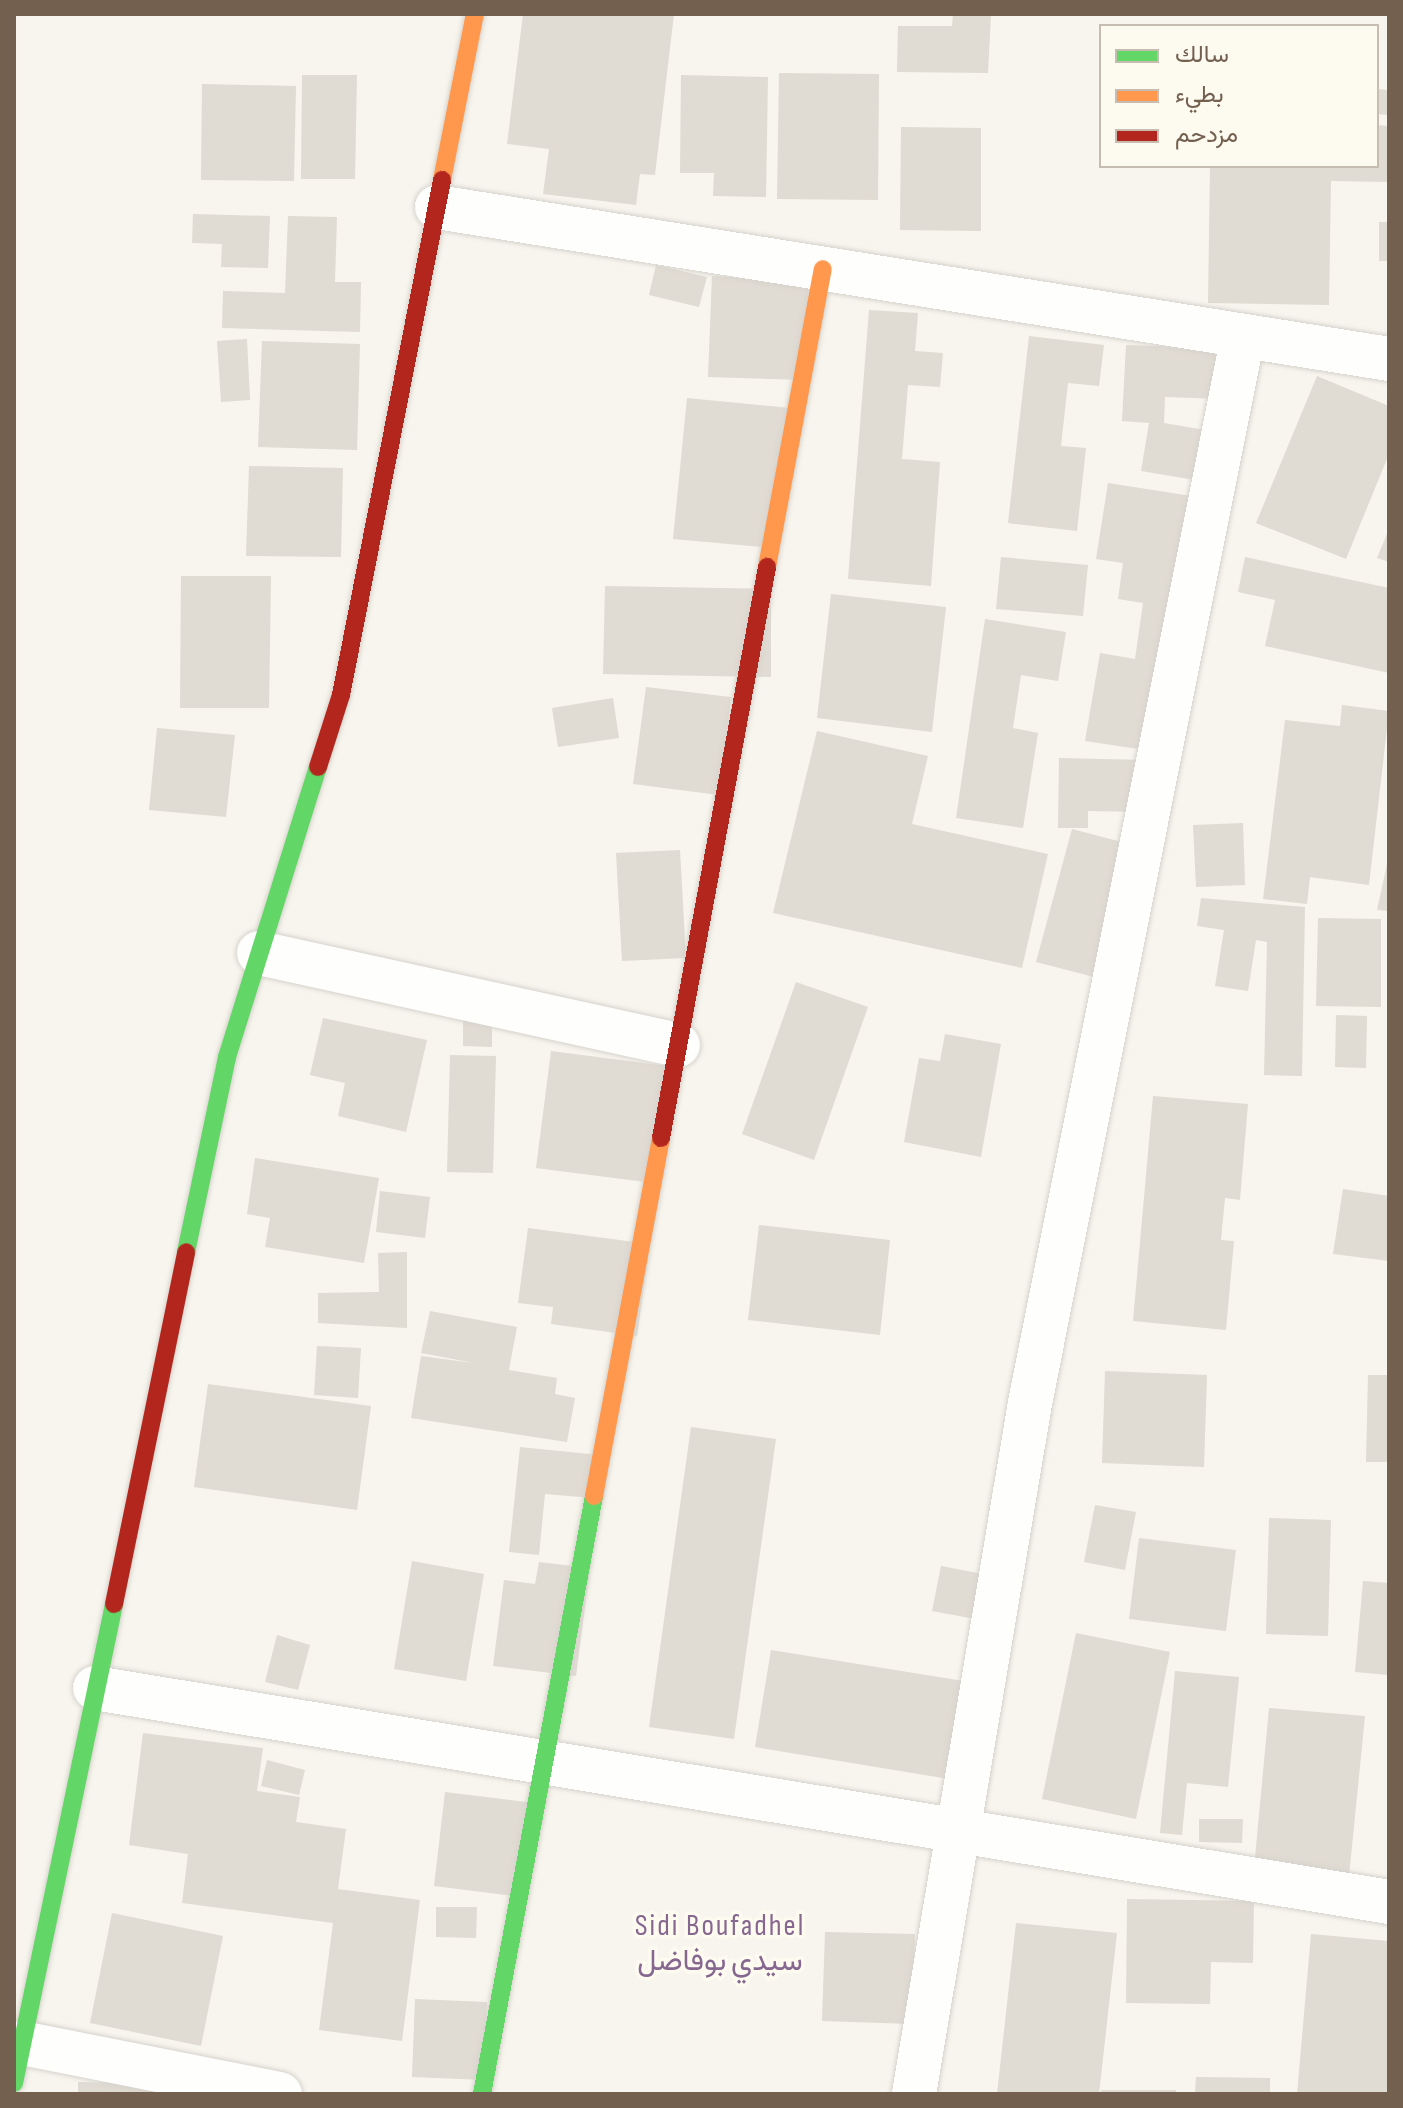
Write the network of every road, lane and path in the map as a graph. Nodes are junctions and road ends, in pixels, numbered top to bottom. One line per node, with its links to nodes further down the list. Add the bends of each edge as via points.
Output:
1 (475, 14): 2 (street)
2 (437, 207): 3 (street); 6 (street, via 341,695)
3 (823, 269): 4 (street); 7 (street)
4 (1243, 336): 5 (street); 10 (street, via 1030,1403)
5 (1389, 359)
6 (259, 953): 7 (street); 8 (street, via 227,1057)
7 (678, 1045): 9 (street)
8 (95, 1688): 9 (street); 12 (street)
9 (549, 1763): 10 (street); 14 (street)
10 (955, 1830): 11 (street); 15 (street)
11 (1389, 1902)
12 (18, 2063): 13 (street)
13 (280, 2094)
14 (482, 2094)
15 (914, 2094)

